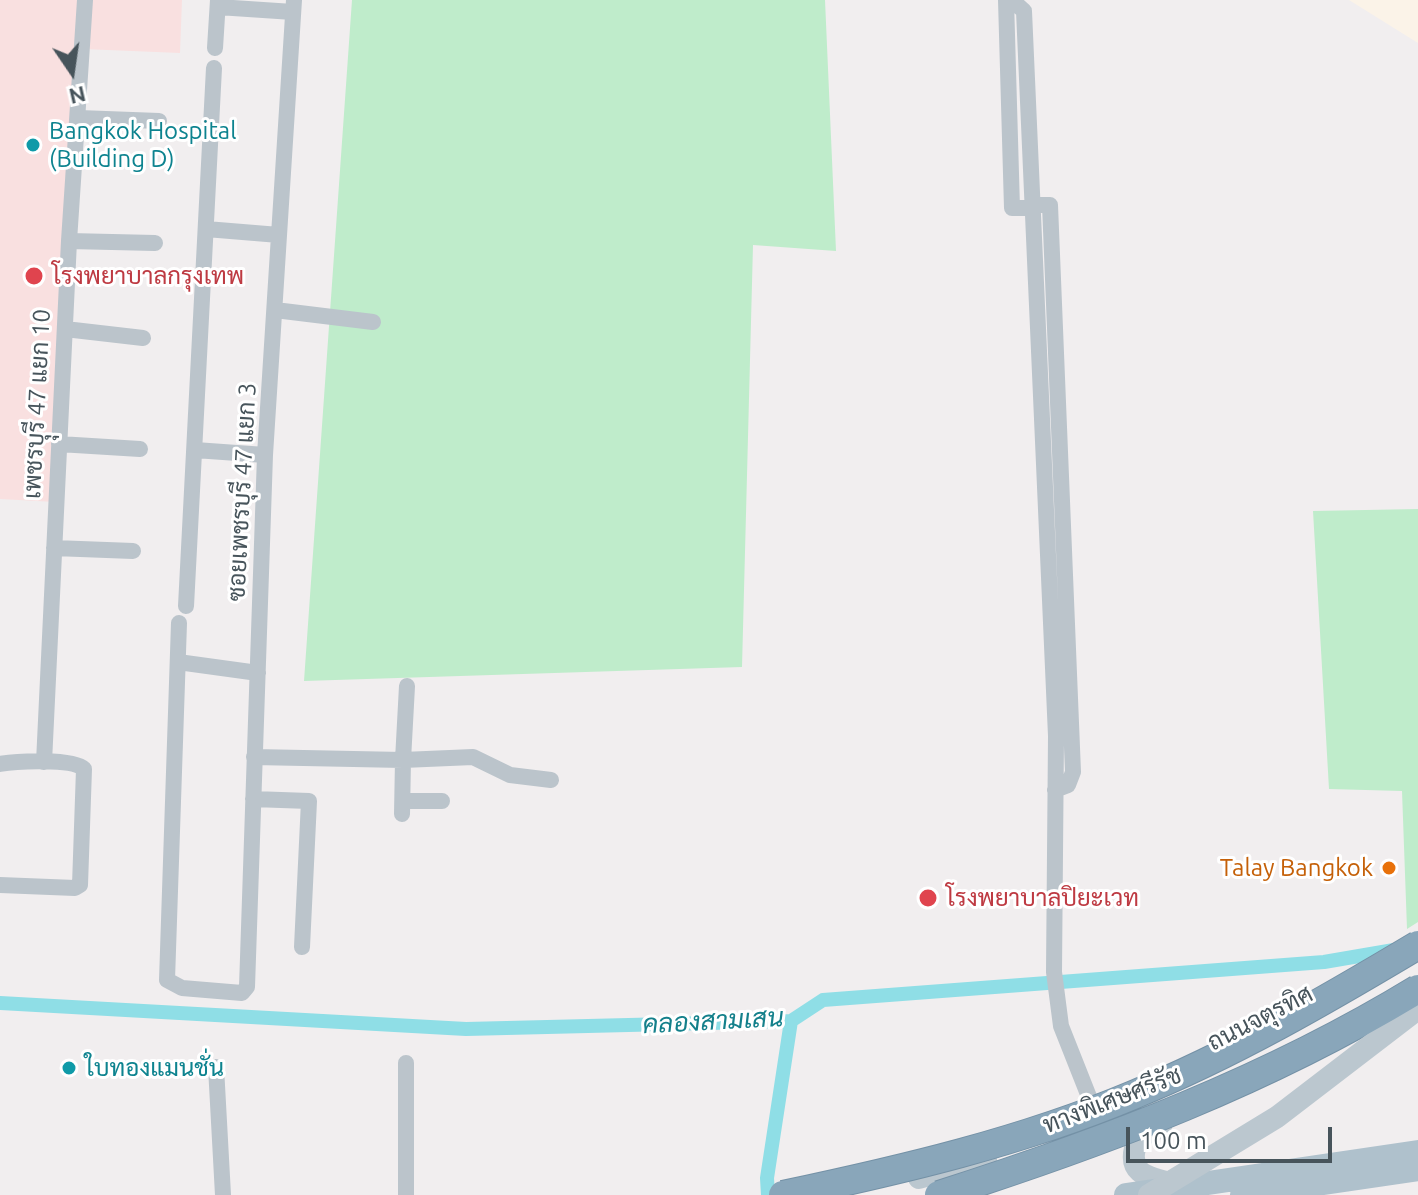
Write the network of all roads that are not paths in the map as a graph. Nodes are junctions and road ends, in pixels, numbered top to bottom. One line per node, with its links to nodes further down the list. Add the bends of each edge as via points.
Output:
1 (85, 0): 8 (street, เพชรบุุรี 47 แยก 10)
2 (1006, 0): 10 (street, via 1012,208)
3 (1012, 0): 10 (street, via 1024,11)
4 (218, 4): 5 (street); 6 (street)
5 (294, 6): 12 (street, ซอยเพชรบุรี 47 แยก 3)
6 (215, 48)
7 (214, 68): 11 (street)
8 (79, 118): 9 (street); 13 (street, เพชรบุุรี 47 แยก 10)
9 (159, 121)
10 (1031, 207): 15 (street, via 1050,205); 16 (street)
11 (206, 229): 12 (street); 25 (street)
12 (279, 235): 17 (street, ซอยเพชรบุรี 47 แยก 3)
13 (69, 241): 14 (street); 19 (street, เพชรบุุรี 47 แยก 10)
14 (155, 243)
15 (1051, 254): 16 (street); 21 (street)
16 (1032, 255): 22 (street)
17 (275, 310): 18 (street); 26 (street, ซอยเพชรบุรี 47 แยก 3)
18 (373, 322)
19 (65, 329): 20 (street); 23 (street, เพชรบุุรี 47 แยก 10)
20 (143, 338)
21 (1057, 368): 22 (street); 27 (street)
22 (1039, 369): 27 (street)
23 (59, 444): 24 (street); 28 (street, เพชรบุุรี 47 แยก 10)
24 (140, 449)
25 (195, 450): 26 (street); 30 (street)
26 (265, 455): 33 (street, ซอยเพชรบุรี 47 แยก 3)
27 (1055, 479): 34 (street); 35 (street)
28 (54, 548): 29 (street); 39 (street, เพชรบุุรี 47 แยก 10)
29 (133, 551)
30 (186, 606)
31 (179, 623): 32 (street)
32 (178, 662): 33 (street); 43 (street, ซอยเพชรบุรี 47 แยก 3, via 167,980 182,988 242,993 247,987)
33 (258, 673): 37 (street, ซอยเพชรบุรี 47 แยก 3)
34 (1071, 679): 35 (street); 42 (street, via 1073,772 1068,785)
35 (1053, 680): 42 (street)
36 (407, 686): 38 (street)
37 (254, 757): 38 (street); 43 (street, ซอยเพชรบุรี 47 แยก 3)
38 (403, 760): 41 (street, via 473,757 510,775); 44 (street, via 403,807)
39 (44, 762): 40 (street); 45 (street, via 79,764 84,769 80,885)
40 (0, 764)
41 (551, 780)
42 (1055, 790): 53 (street, via 1057,1001 1067,1044)
43 (253, 799): 47 (street, via 309,801)
44 (442, 801)
45 (0, 885)
46 (1418, 945): 61 (highway, ทางพิเศษศรีรัช, bridge, via 1233,1050 1131,1096 893,1172)
47 (302, 947)
48 (1418, 960): 53 (main road, ถนนจตุรทิศ, via 1322,1017)
49 (1418, 989): 63 (highway, ทางพิเศษศรีรัช, bridge, via 1308,1050 1211,1095 1108,1138)
50 (1410, 1014): 54 (main road); 66 (main road, bridge, via 1277,1117)
51 (406, 1063): 60 (street)
52 (216, 1067): 59 (street)
53 (1099, 1121): 54 (main road, via 1119,1138); 55 (main road, ถนนจตุรทิศ)
54 (1139, 1137): 58 (main road, via 1132,1154 1135,1166 1147,1178)
55 (1041, 1142): 62 (main road, ถนนจตุรทิศ); 64 (main road)
56 (1418, 1152): 58 (main road)
57 (1418, 1169): 67 (main road)
58 (1183, 1186): 65 (main road)
59 (223, 1195)
60 (406, 1195)
61 (783, 1195)
62 (844, 1195)
63 (939, 1195)
64 (984, 1195)
65 (1126, 1195)
66 (1149, 1195)
67 (1242, 1195)

